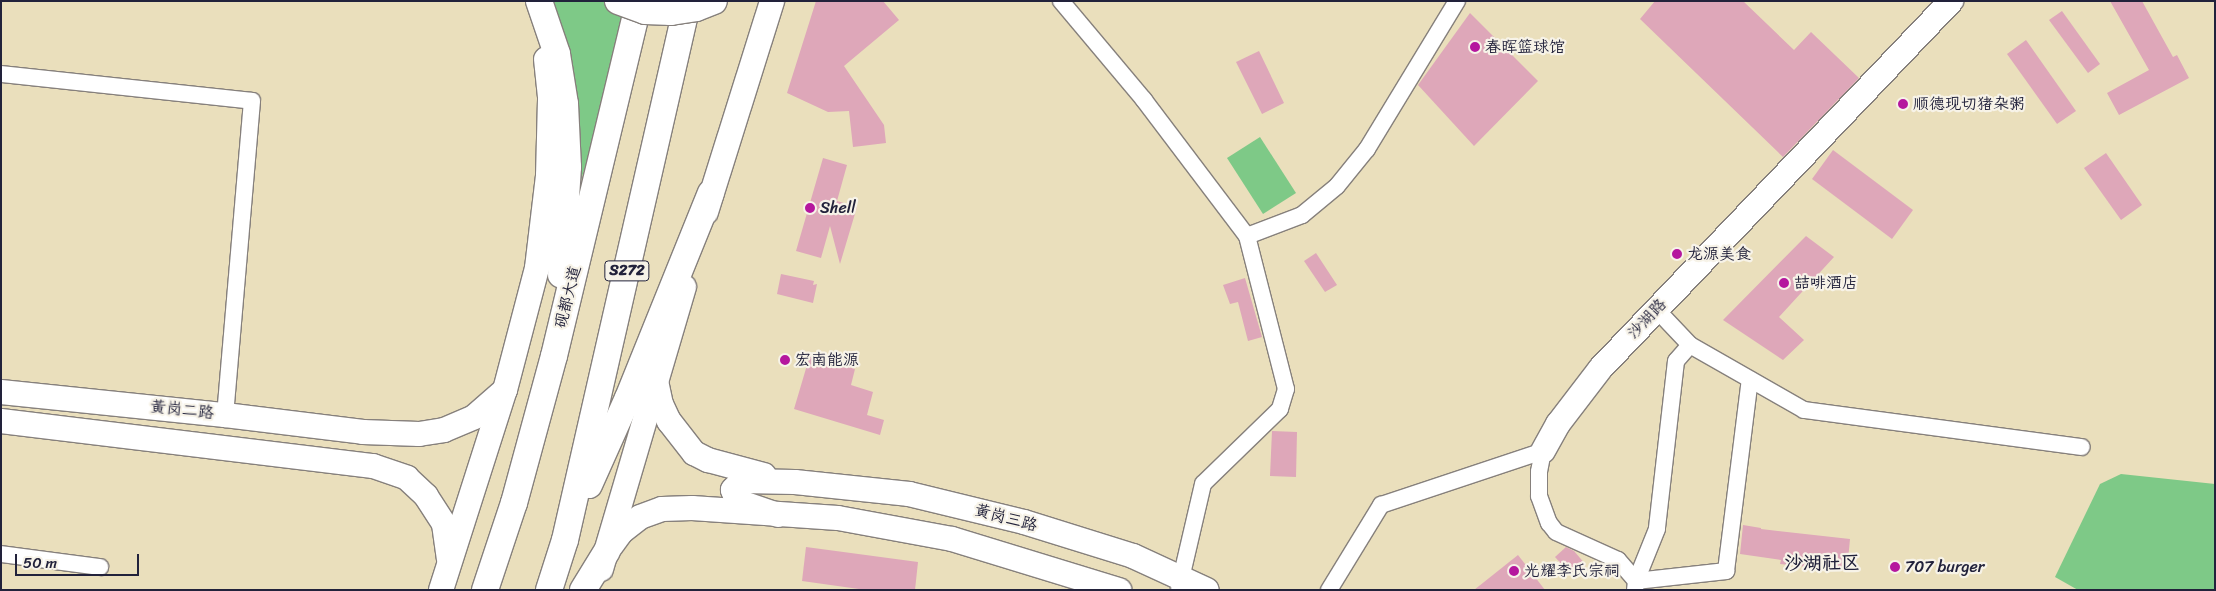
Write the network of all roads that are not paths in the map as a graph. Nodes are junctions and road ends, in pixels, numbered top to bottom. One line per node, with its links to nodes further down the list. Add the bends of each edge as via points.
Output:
1 (618, 1): 4 (main road, bridge, via 645,11 670,12)
2 (640, 1): 15 (main road, 砚都大道)
3 (688, 1): 28 (main road, S272)
4 (714, 1)
5 (772, 1): 11 (main road)
6 (1061, 1): 12 (street, via 1144,100)
7 (1456, 1): 12 (street, via 1367,149 1337,186 1302,215)
8 (1951, 1): 13 (main road, 沙湖路)
9 (540, 6): 15 (main road, via 557,54 565,104 568,167); 18 (main road, via 550,97 548,176 537,268)
10 (1, 74): 20 (street, via 252,101)
11 (711, 193): 17 (main road); 28 (main road, via 628,398)
12 (1248, 236): 33 (street, via 1286,389 1280,409 1203,484)
13 (1656, 309): 14 (street); 24 (main road, 沙湖路, via 1600,369 1558,424)
14 (1690, 345): 16 (street); 34 (street, via 1676,361 1657,529)
15 (554, 356): 36 (main road, 砚都大道, via 514,503)
16 (1750, 379): 23 (street, via 1804,410); 34 (street, via 1726,571)
17 (656, 381): 26 (main road, via 669,421 694,453 727,466); 29 (main road)
18 (505, 390): 22 (main road, 黄岗二路, via 474,417 444,430 419,434); 31 (main road)
19 (1, 392): 20 (main road, 黄岗二路)
20 (225, 415): 22 (main road, 黄岗二路)
21 (1, 421): 25 (main road, 黄岗二路)
22 (363, 432): 25 (main road, via 368,449)
23 (2082, 446)
24 (1543, 452): 34 (street, via 1538,472 1539,496 1549,523 1556,532 1618,560); 42 (street, via 1381,505)
25 (355, 463): 31 (main road, 黄岗二路, via 407,478 426,496 444,524)
26 (795, 482): 27 (main road, via 741,481 734,490 737,501); 33 (main road, 黄岗三路, via 909,494 1024,522 1133,556)
27 (778, 515): 29 (main road, via 692,508 662,509 640,517 621,532); 40 (main road, via 838,518 952,539)
28 (565, 540): 37 (main road, S272)
29 (607, 551): 38 (main road); 39 (main road)
30 (1, 554): 32 (street)
31 (450, 566): 35 (main road)
32 (100, 567)
33 (1180, 584): 41 (main road, 黄岗三路)
34 (1636, 586)
35 (441, 590)
36 (485, 590)
37 (549, 590)
38 (583, 590)
39 (594, 590)
40 (1119, 590)
41 (1207, 590)
42 (1329, 590)

